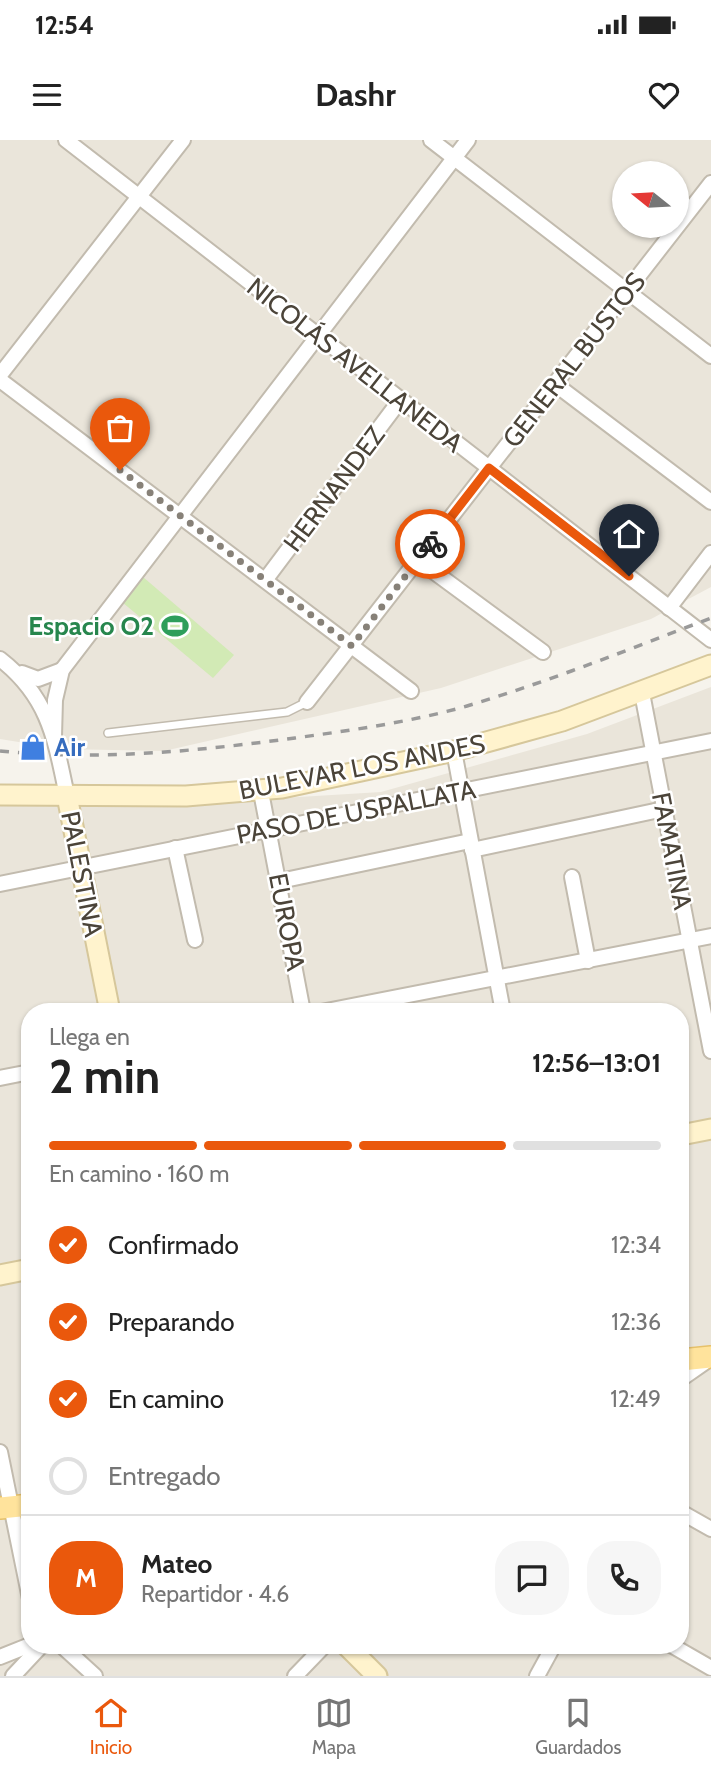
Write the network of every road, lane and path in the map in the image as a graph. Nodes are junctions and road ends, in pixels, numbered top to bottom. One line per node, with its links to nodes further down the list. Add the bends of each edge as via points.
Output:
1 (66, 140): 7 (street, NICOLÁS AVELLANEDA)
2 (183, 140): 7 (street)
3 (430, 140): 5 (street)
4 (468, 140): 5 (street)
5 (454, 158): 8 (street); 9 (street)
6 (711, 183): 8 (street, GENERAL BUSTOS)
7 (139, 196): 9 (street, NICOLÁS AVELLANEDA); 11 (street)
8 (627, 291): 10 (street); 12 (street, GENERAL BUSTOS)
9 (318, 337): 13 (street, NICOLÁS AVELLANEDA); 16 (street)
10 (711, 356)
11 (0, 378): 16 (street)
12 (555, 384): 14 (street, GENERAL BUSTOS); 15 (street)
13 (401, 399): 14 (street, NICOLÁS AVELLANEDA); 19 (street, HERNANDEZ)
14 (489, 468): 18 (street, GENERAL BUSTOS); 20 (street, NICOLÁS AVELLANEDA)
15 (711, 502)
16 (180, 515): 19 (street); 26 (street)
17 (711, 553): 20 (street)
18 (418, 560): 22 (street, GENERAL BUSTOS); 23 (street)
19 (266, 579): 22 (street)
20 (668, 607): 21 (street, NICOLÁS AVELLANEDA)
21 (711, 640)
22 (352, 646): 27 (street); 29 (street, GENERAL BUSTOS)
23 (543, 652)
24 (6, 664): 26 (street, via 38,679); 31 (street, via 30,686)
25 (711, 665): 28 (main road, BULEVAR LOS ANDES)
26 (62, 670): 31 (street)
27 (411, 691)
28 (642, 693): 33 (main road, BULEVAR LOS ANDES); 34 (street, FAMATINA)
29 (307, 702): 30 (lane, via 288,712)
30 (108, 733)
31 (54, 736): 38 (street, PALESTINA)
32 (711, 741): 34 (street, PASO DE USPALLATA)
33 (454, 751): 35 (main road, BULEVAR LOS ANDES); 36 (street)
34 (653, 752): 36 (street, PASO DE USPALLATA); 39 (street, FAMATINA)
35 (261, 792): 38 (main road, BULEVAR LOS ANDES); 40 (street, EUROPA)
36 (461, 792): 40 (street, PASO DE USPALLATA); 41 (street)
37 (0, 795): 38 (main road, BULEVAR LOS ANDES)
38 (66, 796): 43 (main road, PALESTINA)
39 (664, 809): 41 (street); 49 (street, FAMATINA)
40 (268, 829): 42 (street, PASO DE USPALLATA); 45 (street, EUROPA)
41 (471, 845): 45 (street); 51 (street)
42 (175, 848): 43 (street, PASO DE USPALLATA); 48 (street)
43 (81, 867): 46 (street, PASO DE USPALLATA); 52 (main road, PALESTINA)
44 (572, 877): 50 (street)
45 (279, 881): 53 (street, EUROPA)
46 (0, 884)
47 (711, 936): 49 (street)
48 (195, 940)
49 (690, 940): 50 (street); 56 (street, FAMATINA)
50 (588, 961): 51 (street)
51 (496, 979): 54 (street); 55 (street)
52 (108, 1003)
53 (301, 1003)
54 (369, 1003)
55 (500, 1003)
56 (711, 1051)
57 (21, 1074): 58 (street)
58 (0, 1078)
59 (711, 1129): 60 (main road)
60 (689, 1133)
61 (21, 1271): 62 (main road)
62 (0, 1275)
63 (711, 1357): 64 (main road); 65 (street)
64 (689, 1359)
65 (689, 1374)
66 (0, 1452): 67 (street)
67 (14, 1507): 70 (street)
68 (689, 1517): 69 (street)
69 (711, 1529)
70 (21, 1547)
71 (21, 1649): 78 (street)
72 (34, 1654): 80 (street)
73 (71, 1654): 81 (street)
74 (316, 1654): 82 (street)
75 (355, 1654): 83 (main road)
76 (549, 1654): 84 (street)
77 (687, 1654): 79 (street)
78 (0, 1657)
79 (711, 1668)
80 (13, 1676)
81 (95, 1676)
82 (295, 1676)
83 (377, 1676)
84 (537, 1676)

